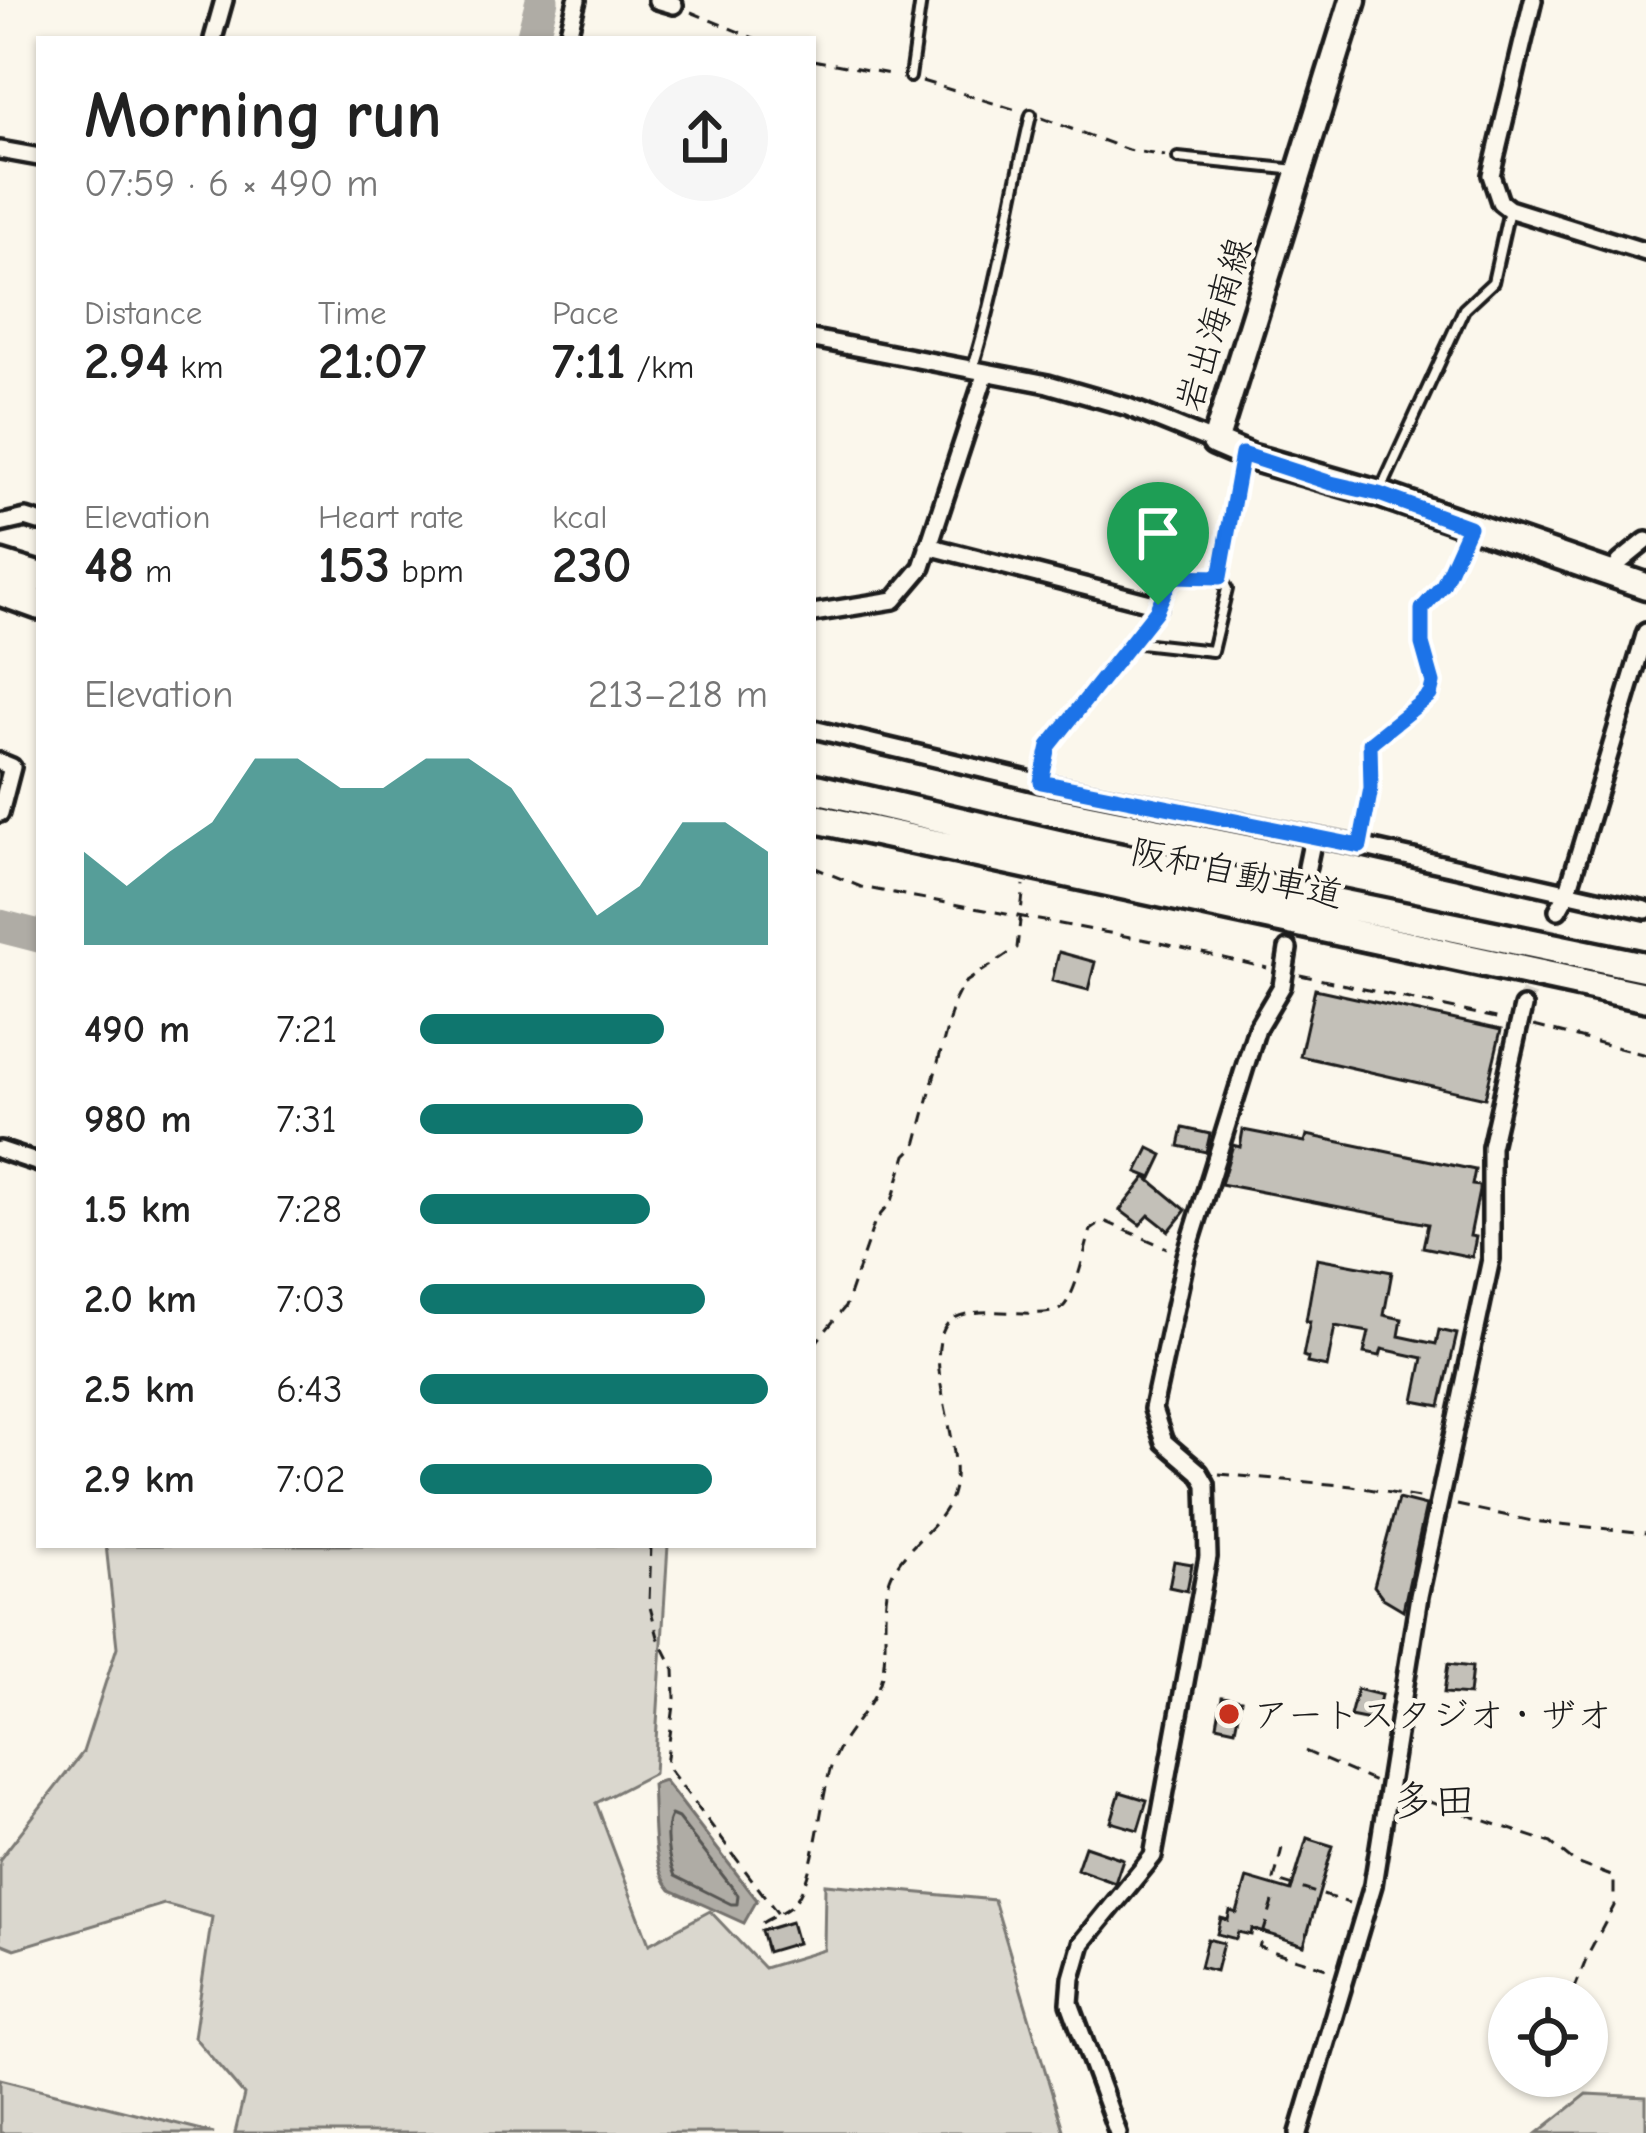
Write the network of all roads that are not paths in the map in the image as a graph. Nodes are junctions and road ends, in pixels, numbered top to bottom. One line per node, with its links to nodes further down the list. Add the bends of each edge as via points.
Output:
1 (224, 0): 6 (street)
2 (577, 0): 7 (street)
3 (921, 0): 8 (lane)
4 (1353, 0): 13 (main road, 岩出海南線)
5 (1533, 0): 14 (street, via 1491,175)
6 (214, 36)
7 (568, 36)
8 (910, 77)
9 (1031, 115): 17 (lane)
10 (0, 150): 11 (street)
11 (36, 157)
12 (1178, 158): 13 (lane)
13 (1299, 170): 18 (main road, 岩出海南線)
14 (1509, 209): 15 (street); 20 (lane, via 1493,283 1464,308)
15 (1646, 252)
16 (816, 340): 17 (street)
17 (978, 373): 18 (street, via 1128,407); 24 (street)
18 (1215, 442): 19 (main road, 岩出海南線)
19 (1242, 454): 20 (main road, 岩出海南線); 28 (lane)
20 (1379, 494): 26 (main road, 岩出海南線)
21 (36, 521): 22 (street)
22 (0, 524)
23 (1646, 541): 26 (street)
24 (928, 546): 32 (street); 33 (street, via 922,567 894,600)
25 (0, 565): 27 (highway)
26 (1612, 574): 29 (main road, 岩出海南線)
27 (36, 577)
28 (1220, 577): 32 (lane, via 1172,576); 35 (lane, via 1226,590 1212,651)
29 (1646, 586)
30 (0, 591): 31 (highway)
31 (36, 604)
32 (1158, 605): 35 (lane)
33 (816, 613)
34 (1646, 632): 44 (street)
35 (1131, 641): 38 (lane, via 1049,746)
36 (816, 730): 38 (street)
37 (0, 762): 40 (street, via 12,767)
38 (1041, 782): 42 (street)
39 (816, 789): 48 (highway, 阪和自動車道)
40 (0, 813)
41 (816, 819): 49 (highway, 阪和自動車道)
42 (1313, 838): 43 (street); 44 (street)
43 (1307, 867)
44 (1567, 894): 45 (street); 46 (street)
45 (1558, 910)
46 (1646, 910)
47 (1288, 949): 53 (street, via 1186,1256 1154,1409 1164,1442 1206,1484 1206,1582 1153,1856 1082,1943 1072,1978 1070,2003)
48 (1646, 967)
49 (1646, 997)
50 (1521, 1015): 54 (street, via 1491,1147 1491,1259 1419,1596 1366,1909)
51 (0, 1150): 52 (street)
52 (36, 1162)
53 (1118, 2133)
54 (1299, 2133)

